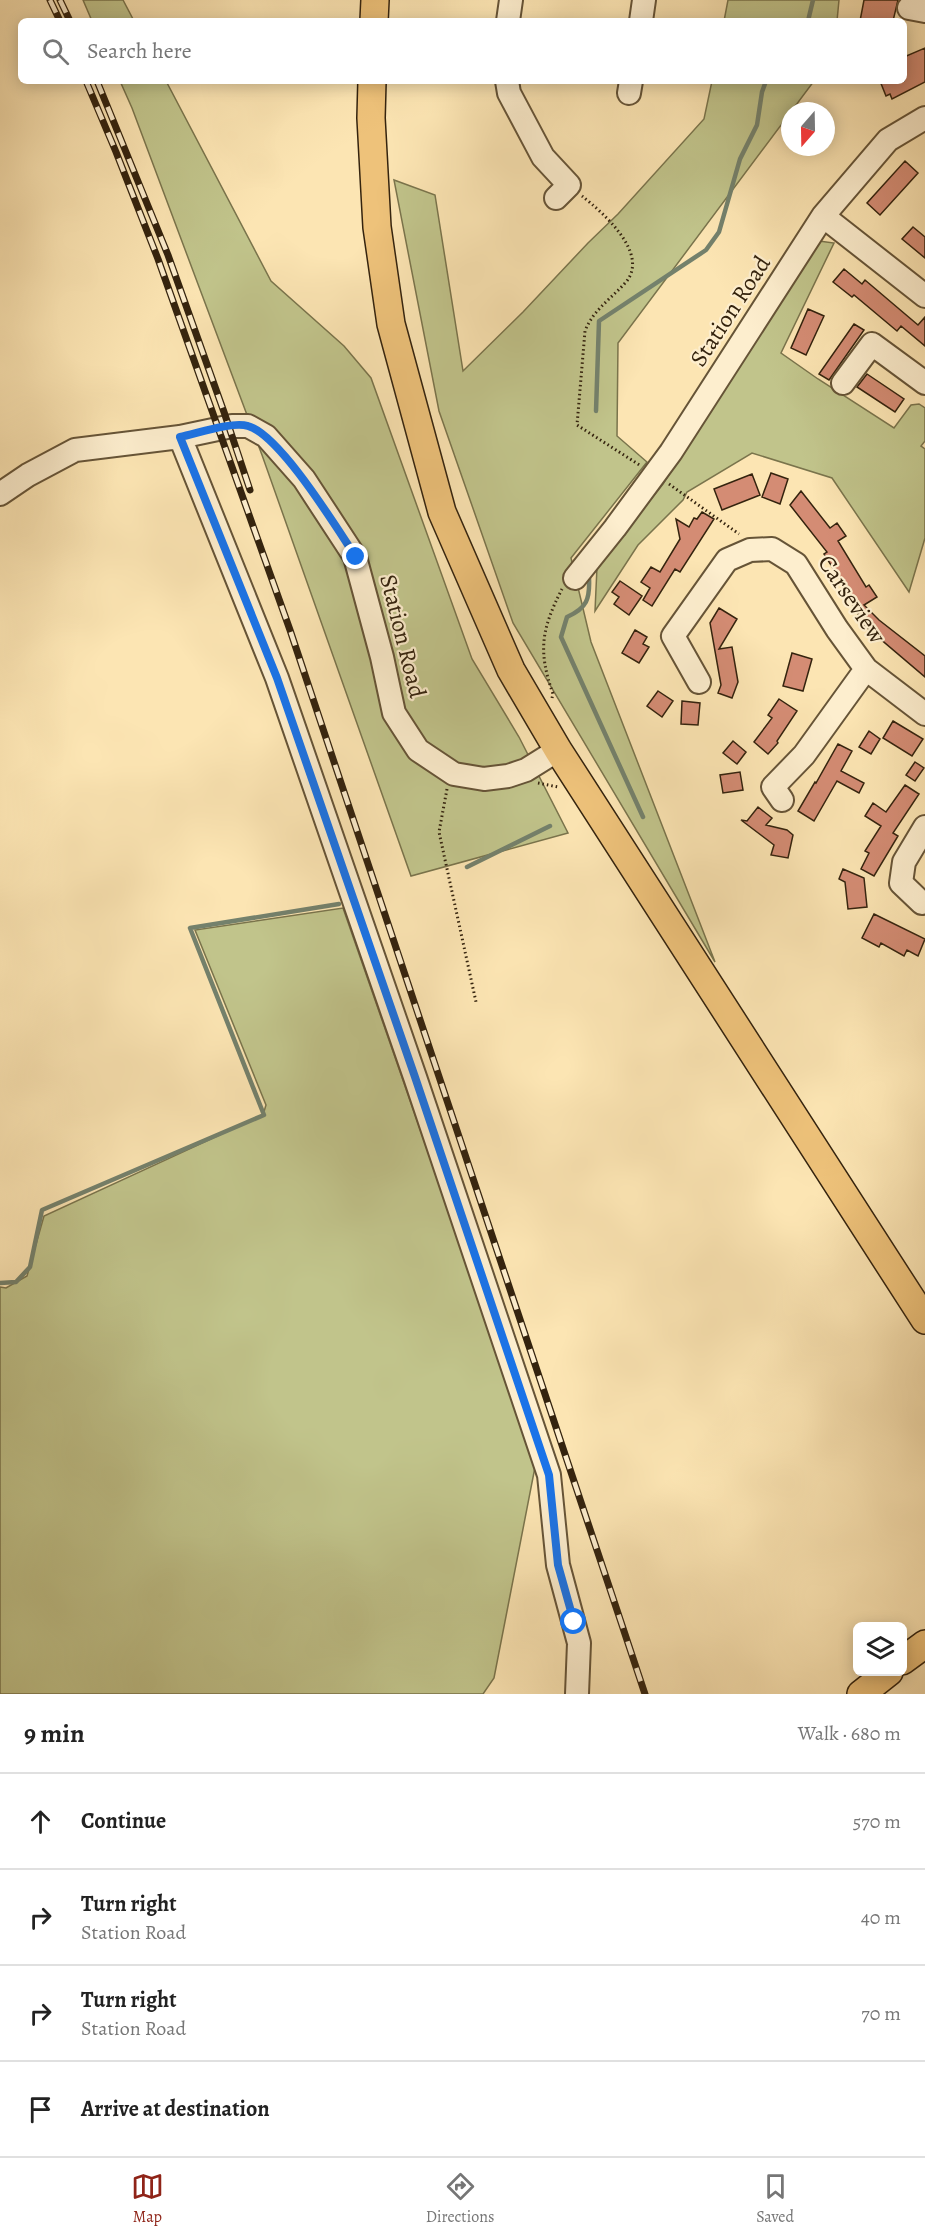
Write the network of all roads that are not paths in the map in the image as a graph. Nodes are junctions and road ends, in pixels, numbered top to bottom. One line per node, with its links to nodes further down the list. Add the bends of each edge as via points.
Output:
1 (375, 0): 4 (main road)
2 (511, 0): 5 (street)
3 (644, 0): 6 (street)
4 (374, 18)
5 (508, 18)
6 (641, 18)
7 (372, 84): 21 (main road, via 377,227 391,324 442,512 511,670)
8 (508, 84): 10 (street)
9 (925, 118): 11 (street, Station Road, via 888,140)
10 (562, 192)
11 (824, 216): 12 (street); 17 (street, Station Road, via 655,474)
12 (925, 296)
13 (843, 383): 14 (street, via 872,344)
14 (925, 383)
15 (180, 437): 16 (street, Station Road, via 75,450); 21 (street, Station Road, via 248,426 266,436 304,479 356,557 394,713 418,750 454,774 484,779 526,770); 29 (street, via 277,678 549,1475 558,1565 579,1642)
16 (0, 494)
17 (576, 578)
18 (866, 669): 19 (street, Carseview, via 796,564 772,549 760,549 727,560 673,636); 20 (street, Carseview); 22 (street, Carseview, via 804,755)
19 (699, 682)
20 (925, 714)
21 (558, 750): 25 (main road)
22 (773, 787)
23 (925, 827): 24 (street, via 904,862 901,883)
24 (922, 903)
25 (925, 1320)
26 (925, 1644): 27 (main road)
27 (907, 1658)
28 (883, 1676): 30 (main road)
29 (577, 1694)
30 (861, 1694)

